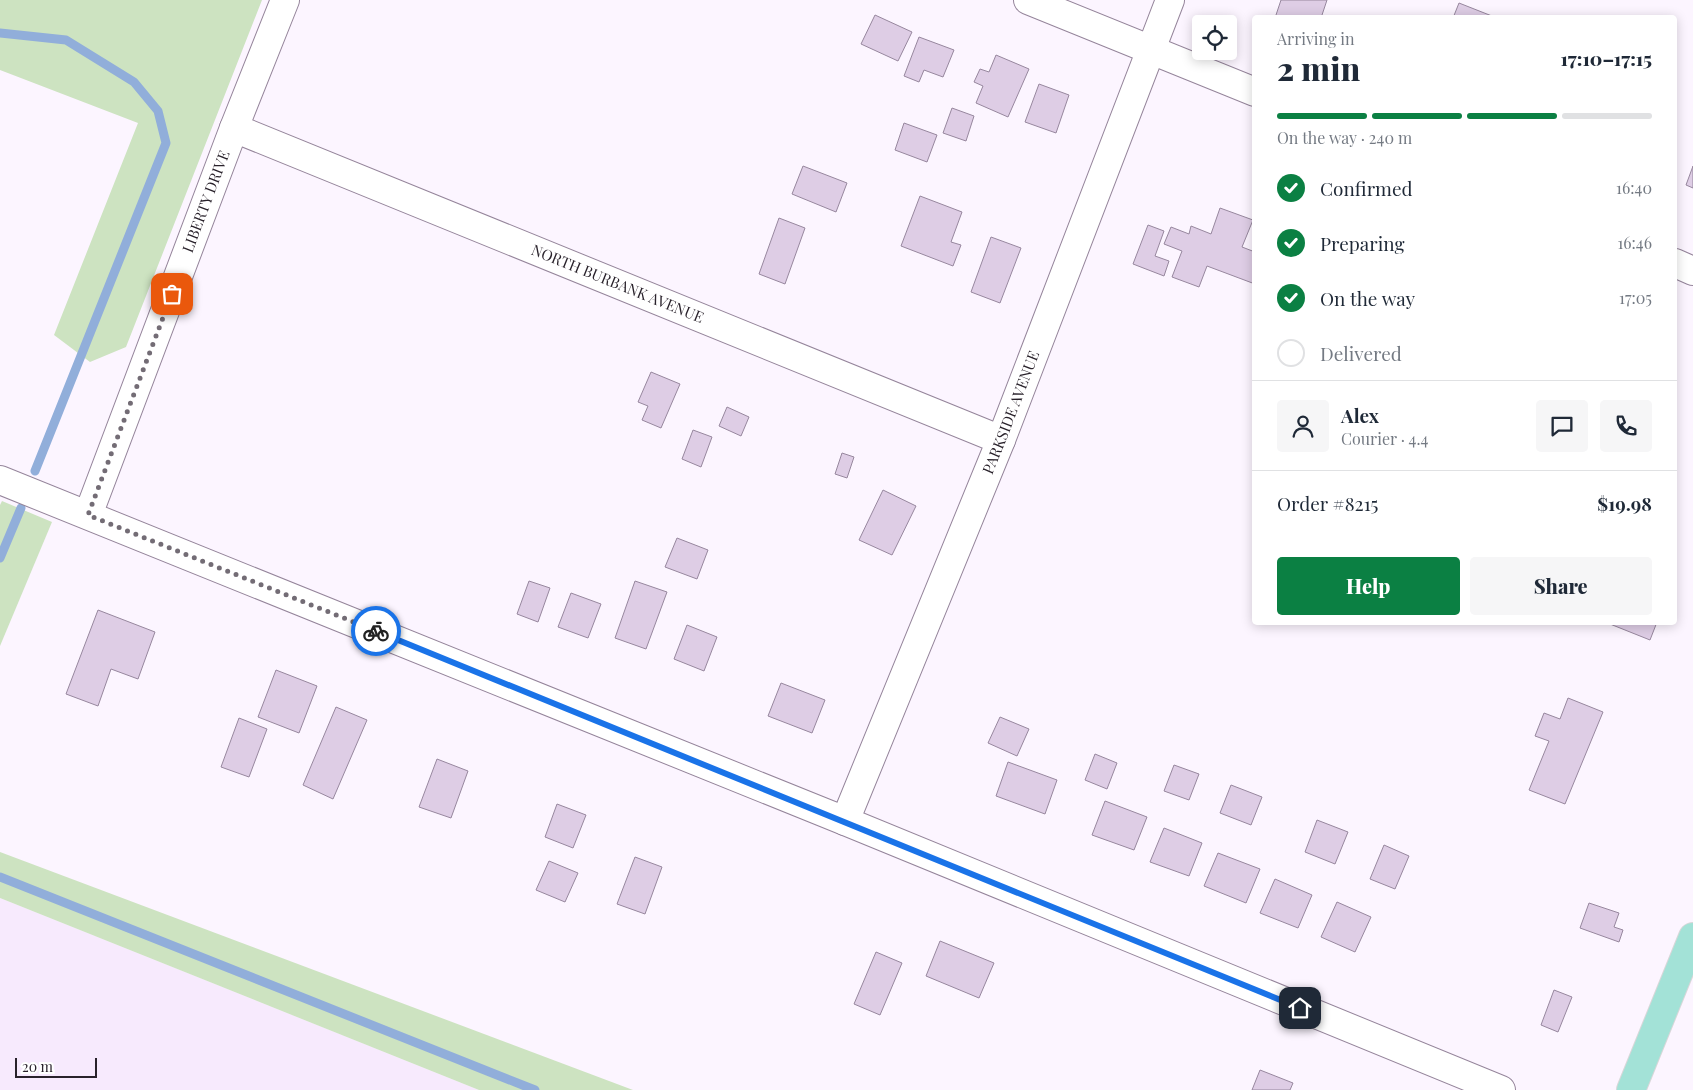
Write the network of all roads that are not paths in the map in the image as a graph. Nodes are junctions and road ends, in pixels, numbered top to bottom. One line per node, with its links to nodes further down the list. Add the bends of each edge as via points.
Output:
1 (284, 0): 6 (street, LIBERTY DRIVE)
2 (1028, 0): 4 (street)
3 (1170, 0): 4 (street, PARKSIDE AVENUE)
4 (1150, 49): 5 (street); 9 (street, PARKSIDE AVENUE)
5 (1252, 91)
6 (234, 128): 9 (street, NORTH BURBANK AVENUE); 11 (street, LIBERTY DRIVE)
7 (1677, 264): 8 (street)
8 (1693, 271)
9 (1001, 440): 12 (street, PARKSIDE AVENUE)
10 (0, 480): 11 (street)
11 (88, 515): 12 (street)
12 (845, 821): 14 (street)
13 (1693, 937): 15 (main road)
14 (1501, 1090)
15 (1631, 1090)

